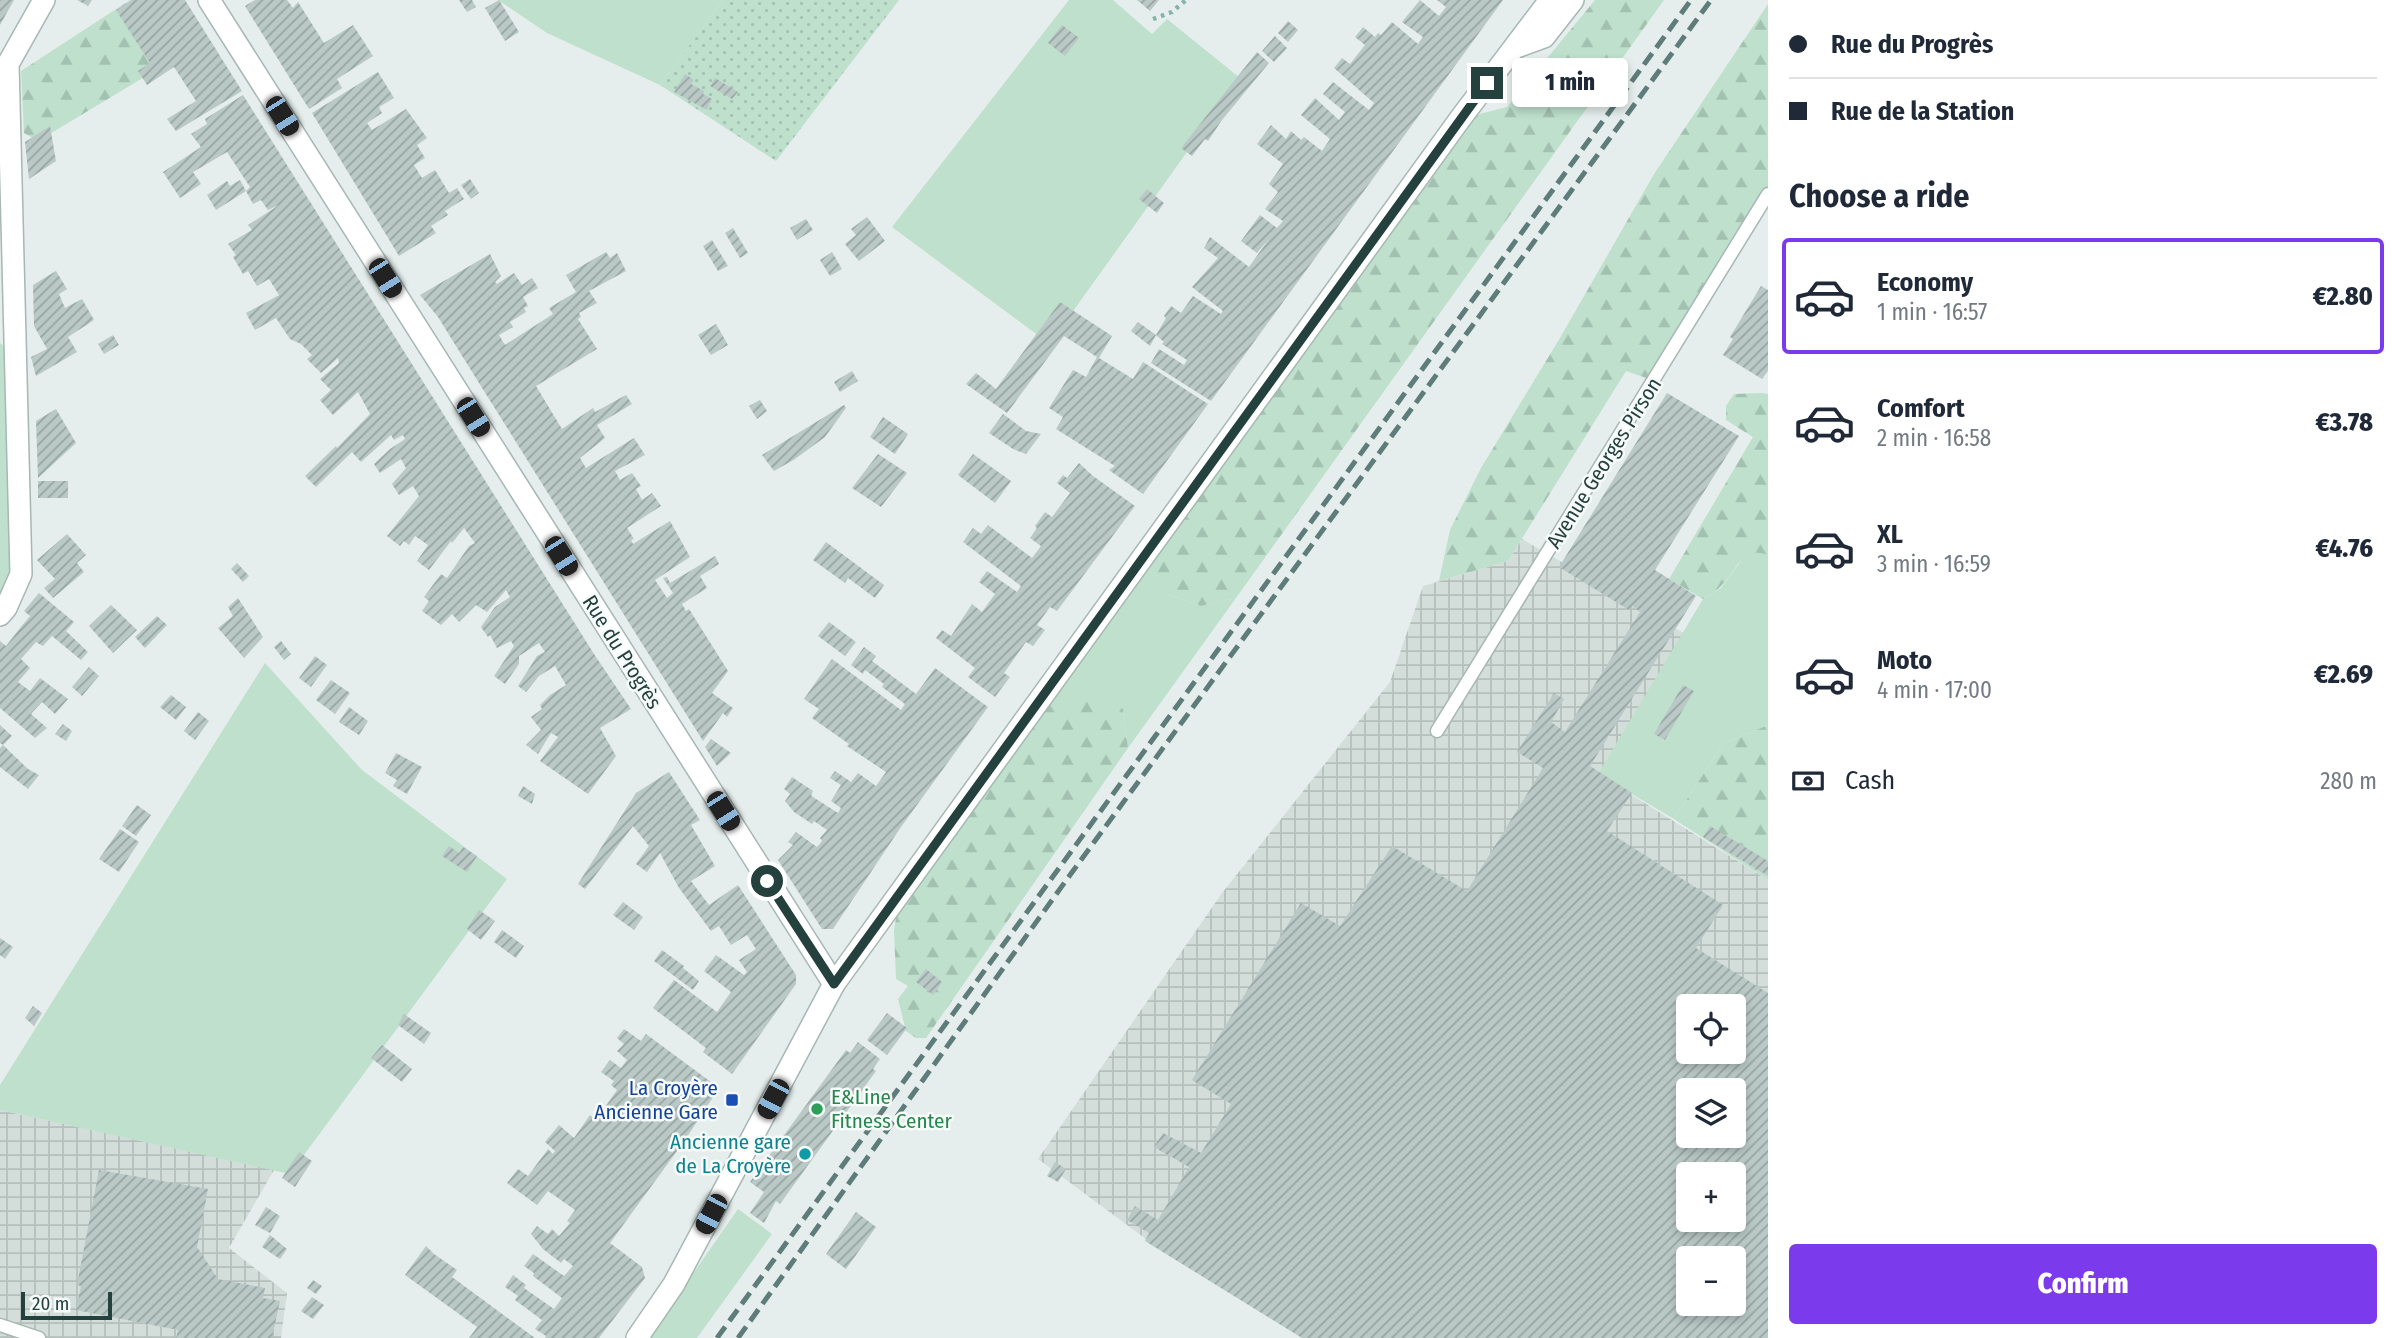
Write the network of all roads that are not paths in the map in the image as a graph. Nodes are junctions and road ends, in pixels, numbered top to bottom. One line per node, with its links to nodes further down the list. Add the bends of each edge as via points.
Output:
1 (44, 0): 7 (street, via 8,64 21,573)
2 (209, 0): 9 (street, Rue du Progrès)
3 (1550, 0): 5 (street)
4 (1573, 0): 5 (street, via 1544,37)
5 (1514, 48): 9 (street)
6 (1768, 194): 8 (lane, Avenue Georges Pirson)
7 (0, 615)
8 (1437, 731)
9 (834, 984): 12 (street, via 674,1284)
10 (0, 1325): 11 (lane)
11 (39, 1338)
12 (637, 1338)

